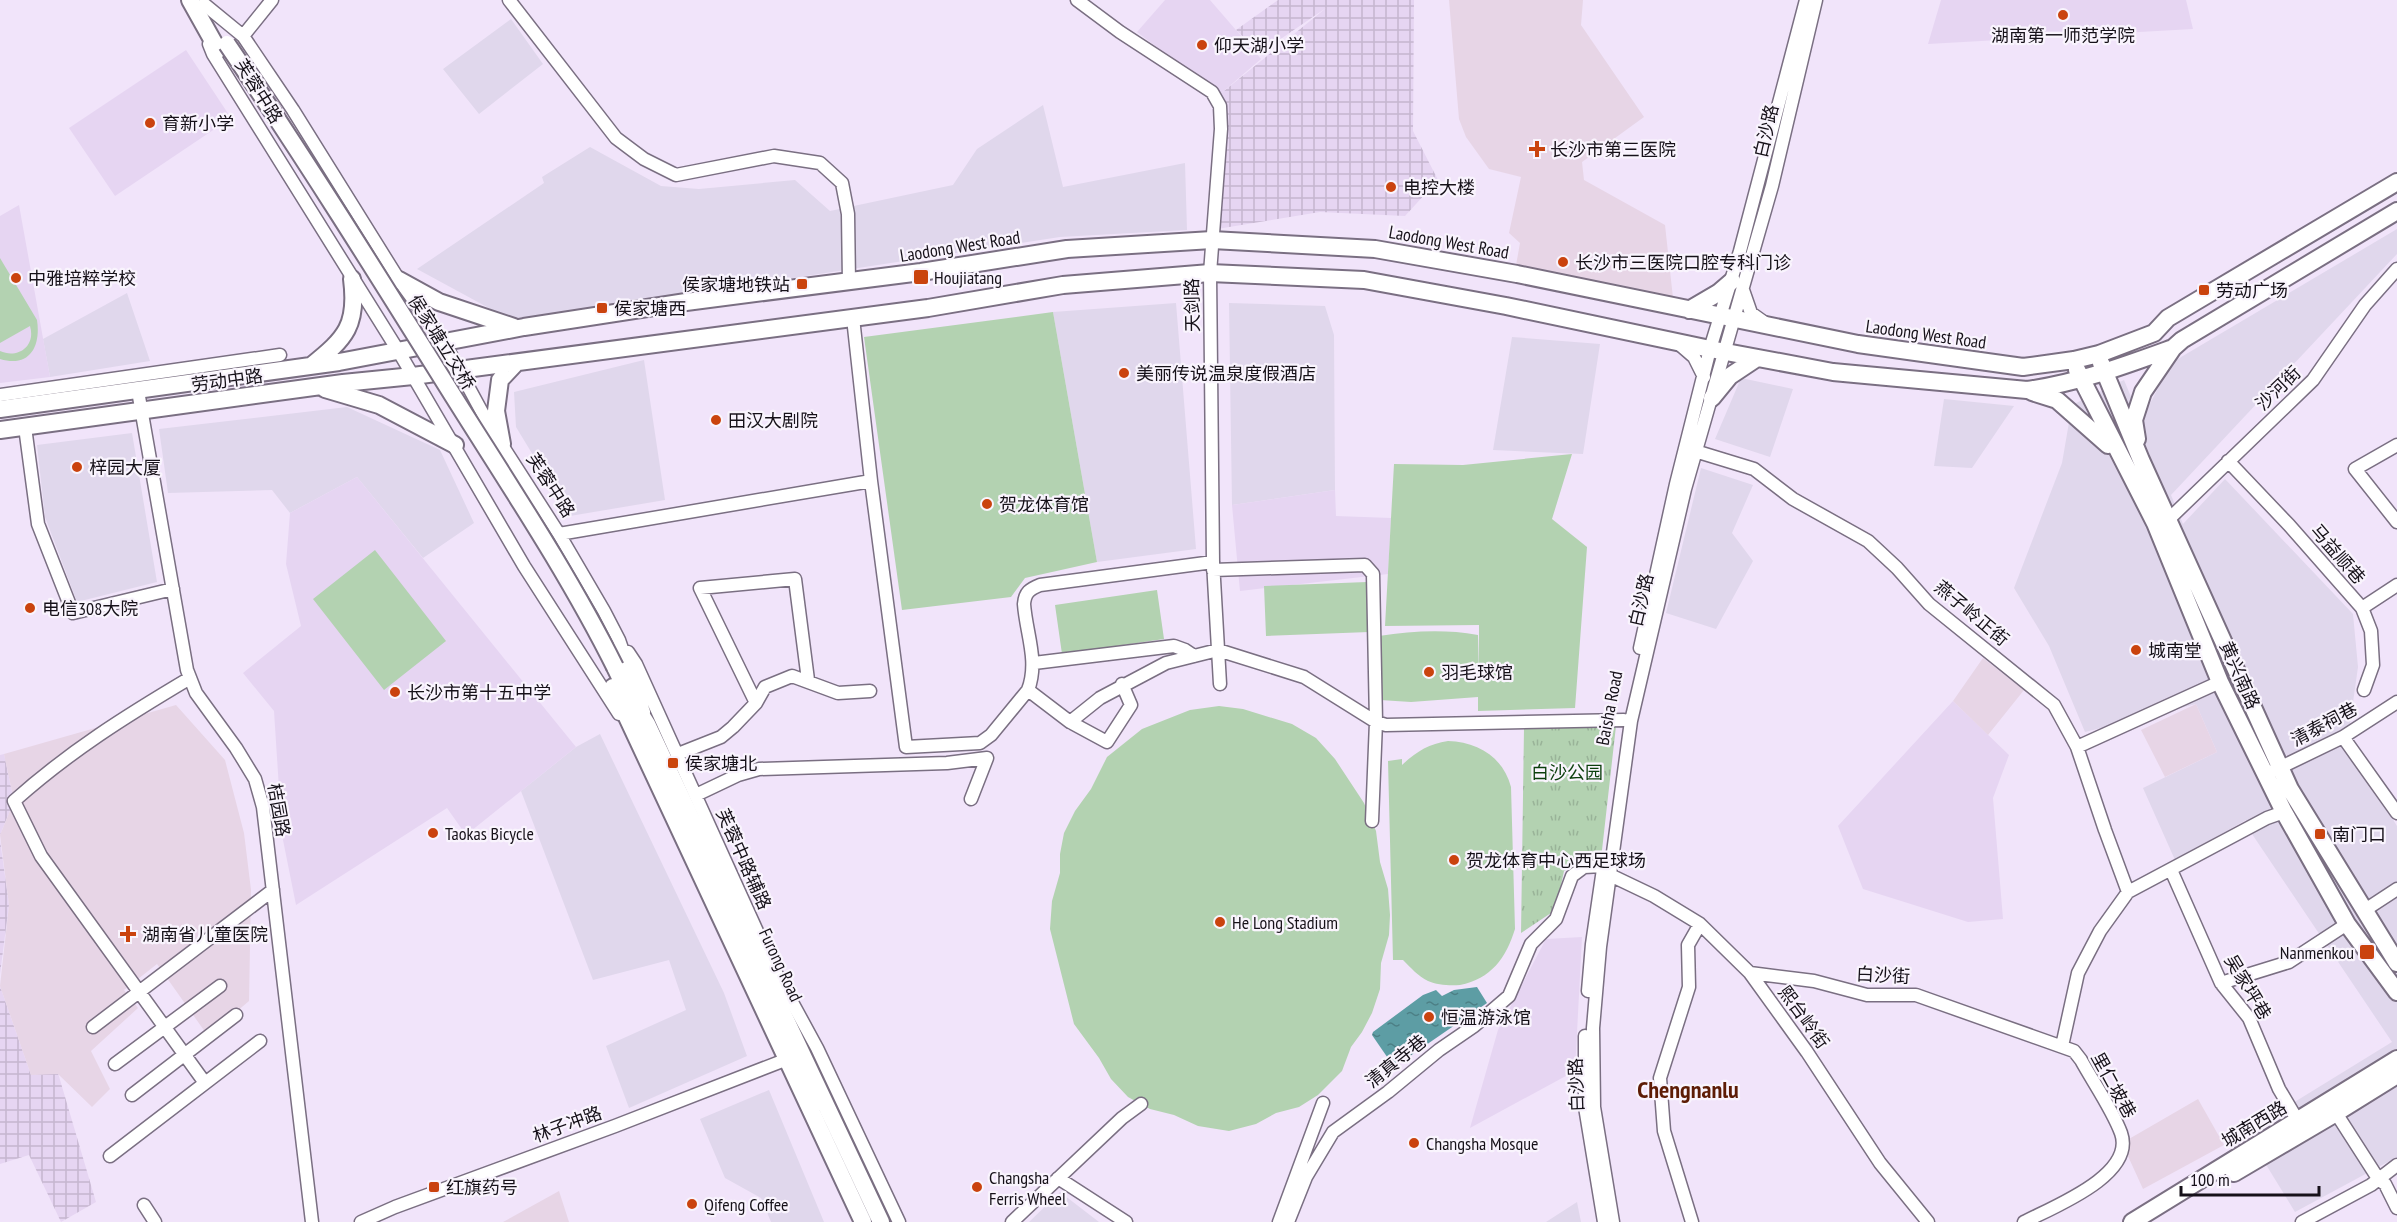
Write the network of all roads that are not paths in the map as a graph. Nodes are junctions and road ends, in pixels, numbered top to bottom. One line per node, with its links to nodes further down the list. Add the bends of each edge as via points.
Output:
1 (272, 0): 7 (street)
2 (509, 0): 15 (street, via 616,138 644,159 676,175 774,156 820,163 842,183 848,214)
3 (1077, 0): 10 (street, 天剑路, via 1212,92 1220,106)
4 (1806, 0): 16 (street, 白沙路)
5 (1816, 0): 16 (street, 白沙路, via 1772,186)
6 (198, 3): 7 (street, 芙蓉中路); 13 (street, 芙蓉中路, via 213,54); 65 (main road, 侯家塘立交桥)
7 (243, 36): 14 (street, 芙蓉中路)
8 (2397, 182): 27 (main road, Laodong West Road, via 2168,318 2154,333)
9 (2397, 211): 24 (main road)
10 (1212, 240): 12 (street, 天剑路); 15 (main road, Laodong West Road, via 1067,249); 17 (main road, Laodong West Road, via 1375,249 1517,273)
11 (2397, 269): 51 (street, 沙河街, via 2365,305 2313,380)
12 (1210, 273): 18 (main road, via 1064,285); 23 (main road, via 1364,280); 57 (street, 天剑路)
13 (352, 279): 26 (street, 芙蓉中路); 32 (main road, via 354,313 346,333)
14 (399, 280): 21 (main road, via 438,302); 22 (street, 芙蓉中路)
15 (849, 282): 21 (main road, Laodong West Road)
16 (1737, 286): 17 (main road); 19 (street, 白沙路); 20 (street, via 1751,313)
17 (1689, 310): 19 (main road, Laodong West Road)
18 (853, 318): 31 (main road); 53 (street)
19 (1728, 319): 20 (main road, Laodong West Road); 25 (street, 白沙路)
20 (1770, 327): 30 (main road, Laodong West Road, via 1999,365 2023,367)
21 (518, 328): 22 (main road, Laodong West Road)
22 (444, 342): 26 (main road, 劳动中路); 33 (street, 芙蓉中路)
23 (1678, 343): 25 (main road); 36 (street, via 1694,357)
24 (2173, 348): 34 (main road); 52 (main road, via 2143,392 2134,420)
25 (1718, 351): 29 (main road); 36 (street, Baisha Road); 42 (street, 白沙路)
26 (399, 352): 32 (main road, 劳动中路); 35 (street, 芙蓉中路)
27 (2099, 354): 30 (main road, Laodong West Road); 34 (main road, 黄兴南路)
28 (280, 356): 41 (street)
29 (1757, 358): 39 (main road, via 1833,372); 42 (main road, via 1730,376)
30 (2074, 360): 37 (main road, 黄兴南路)
31 (516, 363): 33 (main road); 47 (main road, via 500,380 496,411)
32 (311, 366): 40 (main road, 劳动中路)
33 (460, 369): 35 (main road, 劳动中路); 47 (street, 芙蓉中路)
34 (2103, 373): 37 (main road); 52 (main road, 黄兴南路)
35 (413, 376): 38 (main road, 劳动中路); 48 (street)
36 (1704, 376): 76 (street, Baisha Road)
37 (2080, 379): 39 (main road); 52 (main road, 黄兴南路)
38 (318, 387): 44 (main road, 劳动中路); 48 (main road, via 379,405)
39 (2027, 390): 52 (main road, via 2057,400)
40 (138, 391): 43 (main road, 劳动中路); 44 (street, 桔园路)
41 (0, 395)
42 (1712, 398): 50 (street, 白沙路)
43 (0, 409)
44 (141, 412): 45 (main road, 劳动中路); 59 (street, 桔园路)
45 (25, 427): 46 (main road, 劳动中路); 59 (street, via 38,524 73,613)
46 (0, 430)
47 (502, 444): 56 (street, 芙蓉中路)
48 (455, 445): 81 (street, via 524,566)
49 (2397, 445): 55 (street, via 2355,469)
50 (1695, 451): 82 (street, 燕子岭正街, via 1754,469 1793,499 1868,542 1929,604 2054,705); 91 (street, 白沙路, via 1631,721)
51 (2228, 461): 54 (street, 沙河街); 60 (street, 马益顺巷)
52 (2133, 462): 54 (main road, 黄兴南路); 68 (main road, 黄兴南路)
53 (871, 481): 56 (street); 71 (street, via 906,747 980,743)
54 (2168, 520): 84 (main road, 黄兴南路)
55 (2397, 522)
56 (560, 534): 61 (street, 芙蓉中路)
57 (1213, 566): 62 (street, 天剑路); 64 (street, via 1030,589 1024,604); 78 (street, via 1365,565 1370,569)
58 (2397, 585): 60 (street)
59 (173, 589): 66 (street, 桔园路)
60 (2362, 608): 72 (street, 马益顺巷, via 2371,631 2373,665)
61 (619, 640): 79 (street, 芙蓉中路); 83 (street, 芙蓉中路辅路, via 636,664)
62 (1218, 650): 63 (street); 70 (street, 天剑路); 78 (street, via 1304,677)
63 (1194, 656): 64 (street, via 1174,646); 69 (street, via 1166,663)
64 (1034, 663): 71 (street)
65 (611, 670): 79 (main road, Furong Road); 81 (main road, Furong Road)
66 (190, 678): 93 (street, 桔园路, via 196,693 255,779 263,807); 102 (street, via 115,722 14,801 40,856)
67 (808, 680): 73 (street, via 838,693); 75 (street, via 792,676 765,687); 75 (street, via 795,579 700,588)
68 (2220, 682): 82 (street); 84 (main road, 黄兴南路)
69 (1122, 684): 77 (street); 77 (street, via 1131,705 1107,742)
70 (1220, 684)
71 (1028, 690): 77 (street)
72 (2364, 690)
73 (870, 691)
74 (2397, 702): 80 (street, 清泰祠巷)
75 (756, 703): 83 (street, via 721,737)
76 (1624, 720): 78 (street, via 1386,725); 91 (street, Baisha Road)
77 (1071, 722)
78 (1376, 722): 89 (street)
79 (647, 724): 130 (main road, Furong Road)
80 (2343, 737): 84 (street, 清泰祠巷); 88 (street)
81 (639, 743): 111 (main road, Furong Road)
82 (2077, 747): 94 (street, 燕子岭正街)
83 (678, 754): 85 (street, 芙蓉中路辅路)
84 (2273, 772): 87 (main road, 黄兴南路); 95 (main road, 黄兴南路, via 2290,789)
85 (696, 795): 86 (street, via 759,769 947,763 987,758); 131 (street, 芙蓉中路辅路, via 771,961)
86 (971, 799)
87 (2284, 812): 90 (street); 97 (main road, 黄兴南路)
88 (2397, 813)
89 (1372, 821)
90 (2171, 870): 94 (street); 100 (street, 吴家坪巷)
91 (1607, 871): 96 (street, 熙台岭街); 135 (street, 清真寺巷, via 1584,867 1572,876 1556,919 1531,944 1509,996 1333,1132 1306,1177); 136 (street, Baisha Road, via 1592,944 1584,1077 1589,1137); 137 (street, 白沙路, via 1593,1028 1594,1107)
92 (2397, 889): 95 (street)
93 (273, 890): 102 (street); 127 (street, 桔园路)
94 (2128, 892): 109 (street, via 2078,973)
95 (2365, 910): 98 (main road, 黄兴南路)
96 (1700, 924): 99 (street, 熙台岭街); 138 (street, via 1688,945 1689,987 1660,1078 1664,1131)
97 (2347, 924): 100 (street, via 2289,962); 103 (main road, 黄兴南路)
98 (2397, 963)
99 (1749, 973): 108 (street, 白沙街, via 1814,981 1867,995 1916,995); 139 (street, 熙台岭街, via 1880,1163)
100 (2221, 983): 119 (street, 吴家坪巷, via 2249,1018 2279,1089)
101 (220, 986): 106 (street)
102 (139, 991): 105 (street); 106 (street)
103 (2397, 992)
104 (236, 1015): 110 (street)
105 (93, 1027)
106 (165, 1027): 110 (street); 112 (street)
107 (260, 1041): 114 (street)
108 (2045, 1041): 109 (street, 里仁坡巷)
109 (2062, 1046): 140 (street, 里仁坡巷, via 2074,1051 2081,1060 2121,1134 2122,1151 2114,1168 2102,1179)
110 (184, 1054): 114 (street); 115 (street)
111 (785, 1060): 128 (street, 林子冲路); 129 (main road, Furong Road)
112 (116, 1064)
113 (2397, 1064): 118 (main road, 城南西路); 119 (main road, 城南西路)
114 (206, 1083): 120 (street)
115 (132, 1095)
116 (1323, 1103): 134 (street)
117 (1141, 1104): 122 (street)
118 (2336, 1113): 123 (street); 142 (main road, 城南西路)
119 (2298, 1121): 141 (main road, 城南西路)
120 (110, 1156)
121 (2397, 1165): 123 (street)
122 (1058, 1178): 132 (street); 133 (street)
123 (2379, 1180): 125 (street); 143 (street)
124 (144, 1206): 126 (street)
125 (2397, 1209)
126 (155, 1222)
127 (312, 1222)
128 (361, 1222)
129 (863, 1222)
130 (881, 1222)
131 (899, 1222)
132 (1012, 1222)
133 (1126, 1222)
134 (1279, 1222)
135 (1288, 1222)
136 (1604, 1222)
137 (1613, 1222)
138 (1692, 1222)
139 (1928, 1222)
140 (2024, 1222)
141 (2132, 1222)
142 (2151, 1222)
143 (2302, 1222)

